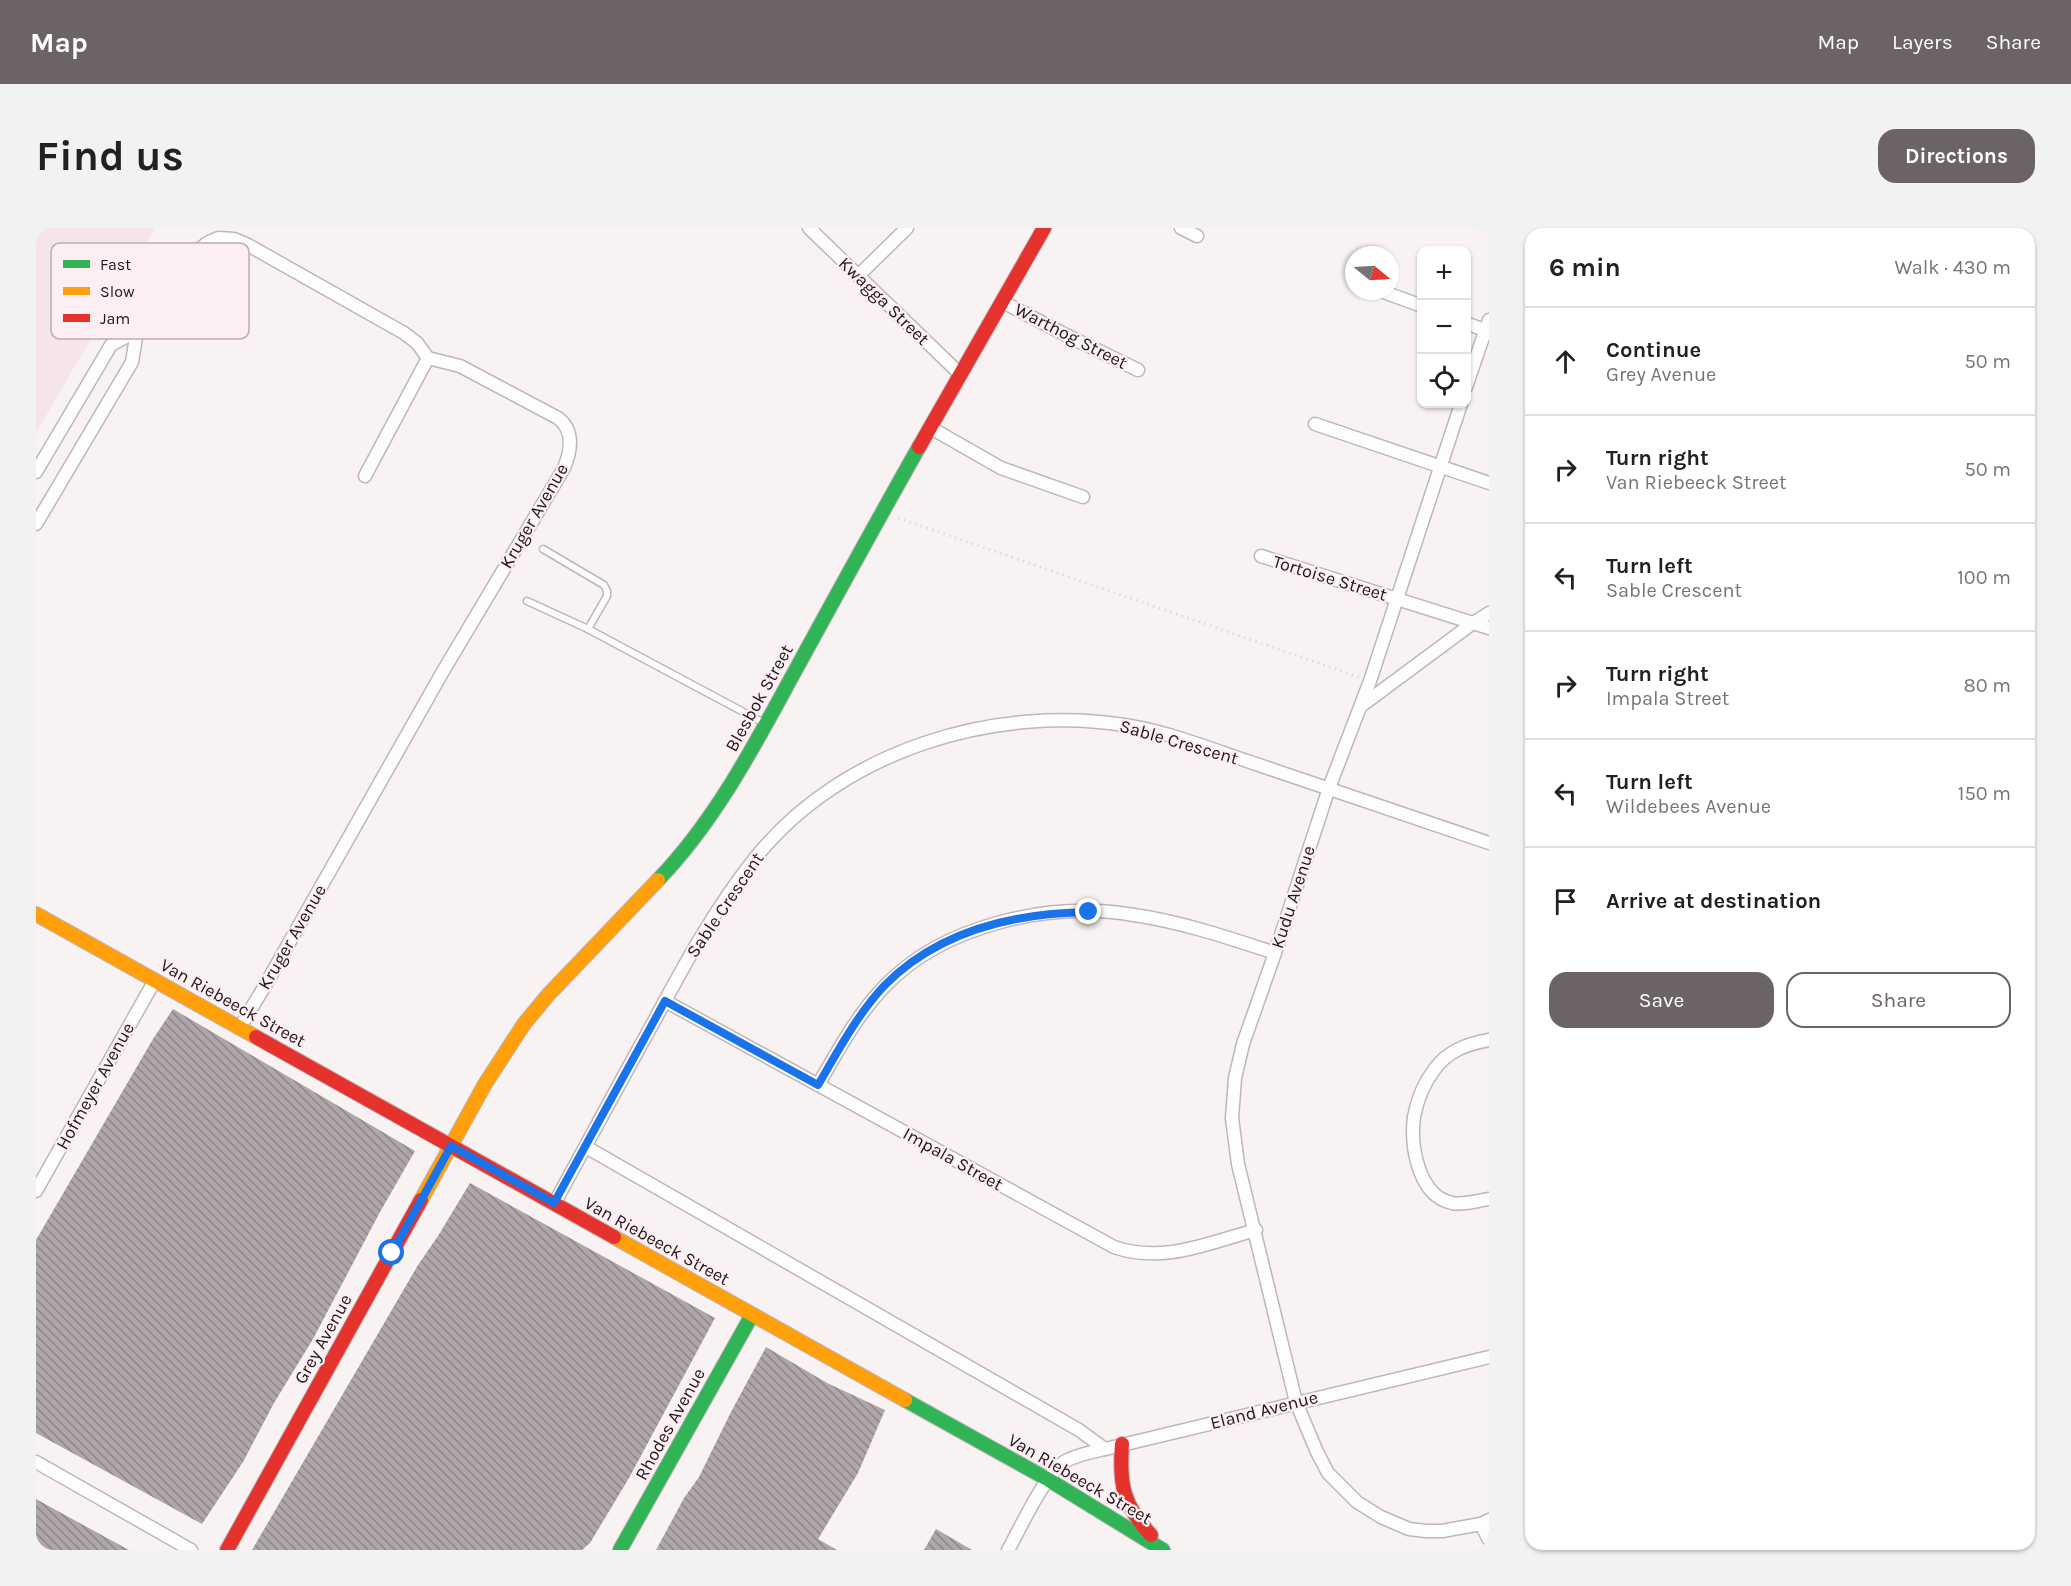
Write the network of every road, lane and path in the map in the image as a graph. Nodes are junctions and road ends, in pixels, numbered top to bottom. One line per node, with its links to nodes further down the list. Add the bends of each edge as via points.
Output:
1 (809, 228): 9 (street, Kwagga Street)
2 (907, 228): 9 (street)
3 (1044, 228): 11 (street, Blesbok Street)
4 (1181, 228): 5 (street)
5 (1197, 236)
6 (208, 243): 7 (street, via 225,237)
7 (244, 243)
8 (249, 246): 17 (street, via 404,333)
9 (858, 276): 19 (street, Kwagga Street)
10 (1399, 298): 12 (street)
11 (1003, 302): 18 (street, Warthog Street); 19 (street, Blesbok Street)
12 (1417, 304)
13 (1471, 325): 14 (street)
14 (1488, 328): 20 (street)
15 (122, 339): 25 (street, via 111,345)
16 (136, 339): 30 (street, via 132,362)
17 (428, 358): 26 (street); 48 (street, Kruger Avenue, via 460,366 561,421 570,436 567,459)
18 (1138, 370)
19 (960, 374): 23 (street, Blesbok Street)
20 (1471, 376)
21 (1460, 408): 24 (street, Kudu Avenue)
22 (1315, 424): 24 (street)
23 (931, 428): 28 (street, via 1001,468); 29 (street, Blesbok Street)
24 (1440, 465): 27 (street); 33 (street, Kudu Avenue)
25 (36, 472)
26 (365, 476)
27 (1489, 483)
28 (1083, 497)
29 (882, 512): 39 (path); 41 (street, Blesbok Street)
30 (36, 524)
31 (543, 549): 38 (lane, via 604,585 607,596)
32 (1262, 556): 33 (street, Tortoise Street)
33 (1398, 599): 36 (street, Tortoise Street); 39 (street, Kudu Avenue)
34 (527, 601): 38 (lane)
35 (1489, 613): 36 (street)
36 (1473, 623): 37 (street, Tortoise Street); 40 (street)
37 (1489, 628)
38 (588, 629): 41 (lane)
39 (1370, 681): 40 (street, Kudu Avenue)
40 (1361, 706): 42 (street, Kudu Avenue)
41 (766, 724): 51 (street, Blesbok Street, via 706,824 524,1024 484,1084)
42 (1329, 788): 43 (street, Sable Crescent); 45 (street, Kudu Avenue); 47 (street, Sable Crescent, via 1157,732 1104,722 1012,724 936,740 861,771 816,800 776,835 724,902)
43 (1489, 843)
44 (36, 914): 46 (street, Van Riebeeck Street)
45 (1275, 953): 50 (street, via 1175,923 1122,913 1055,913 991,924 944,942 905,967 853,1026); 56 (street, Kudu Avenue, via 1241,1052 1233,1093 1235,1148)
46 (155, 980): 48 (street, Van Riebeeck Street); 53 (street, Hofmeyer Avenue)
47 (665, 1001): 50 (street, Impala Street); 52 (street, Sable Crescent)
48 (240, 1027): 51 (street, Van Riebeeck Street)
49 (1489, 1040): 54 (street, via 1464,1046 1434,1069 1418,1103 1413,1126 1418,1164 1436,1194 1452,1203)
50 (818, 1085): 56 (street, Impala Street, via 1099,1240 1126,1251 1166,1254)
51 (451, 1146): 55 (street, Van Riebeeck Street); 67 (street, Grey Avenue)
52 (585, 1147): 55 (street, Sable Crescent); 61 (street, via 1079,1430)
53 (36, 1191)
54 (1489, 1199)
55 (554, 1203): 57 (street, Van Riebeeck Street)
56 (1256, 1230): 59 (street, Kudu Avenue)
57 (752, 1315): 63 (street, Van Riebeeck Street); 68 (street, Rhodes Avenue)
58 (1489, 1357): 59 (street, Eland Avenue)
59 (1296, 1402): 60 (street, Eland Avenue); 64 (street, Kudu Avenue, via 1328,1473 1372,1512 1389,1522 1434,1532)
60 (1122, 1444): 61 (street, Eland Avenue); 70 (street, via 1119,1475 1124,1497 1138,1522)
61 (1105, 1449): 63 (street, Eland Avenue, via 1065,1461)
62 (36, 1462): 66 (street)
63 (1049, 1480): 69 (street, Eland Avenue); 70 (street, Van Riebeeck Street)
64 (1485, 1522): 65 (street)
65 (1489, 1540)
66 (192, 1550)
67 (227, 1550)
68 (620, 1550)
69 (1008, 1550)
70 (1165, 1550)

